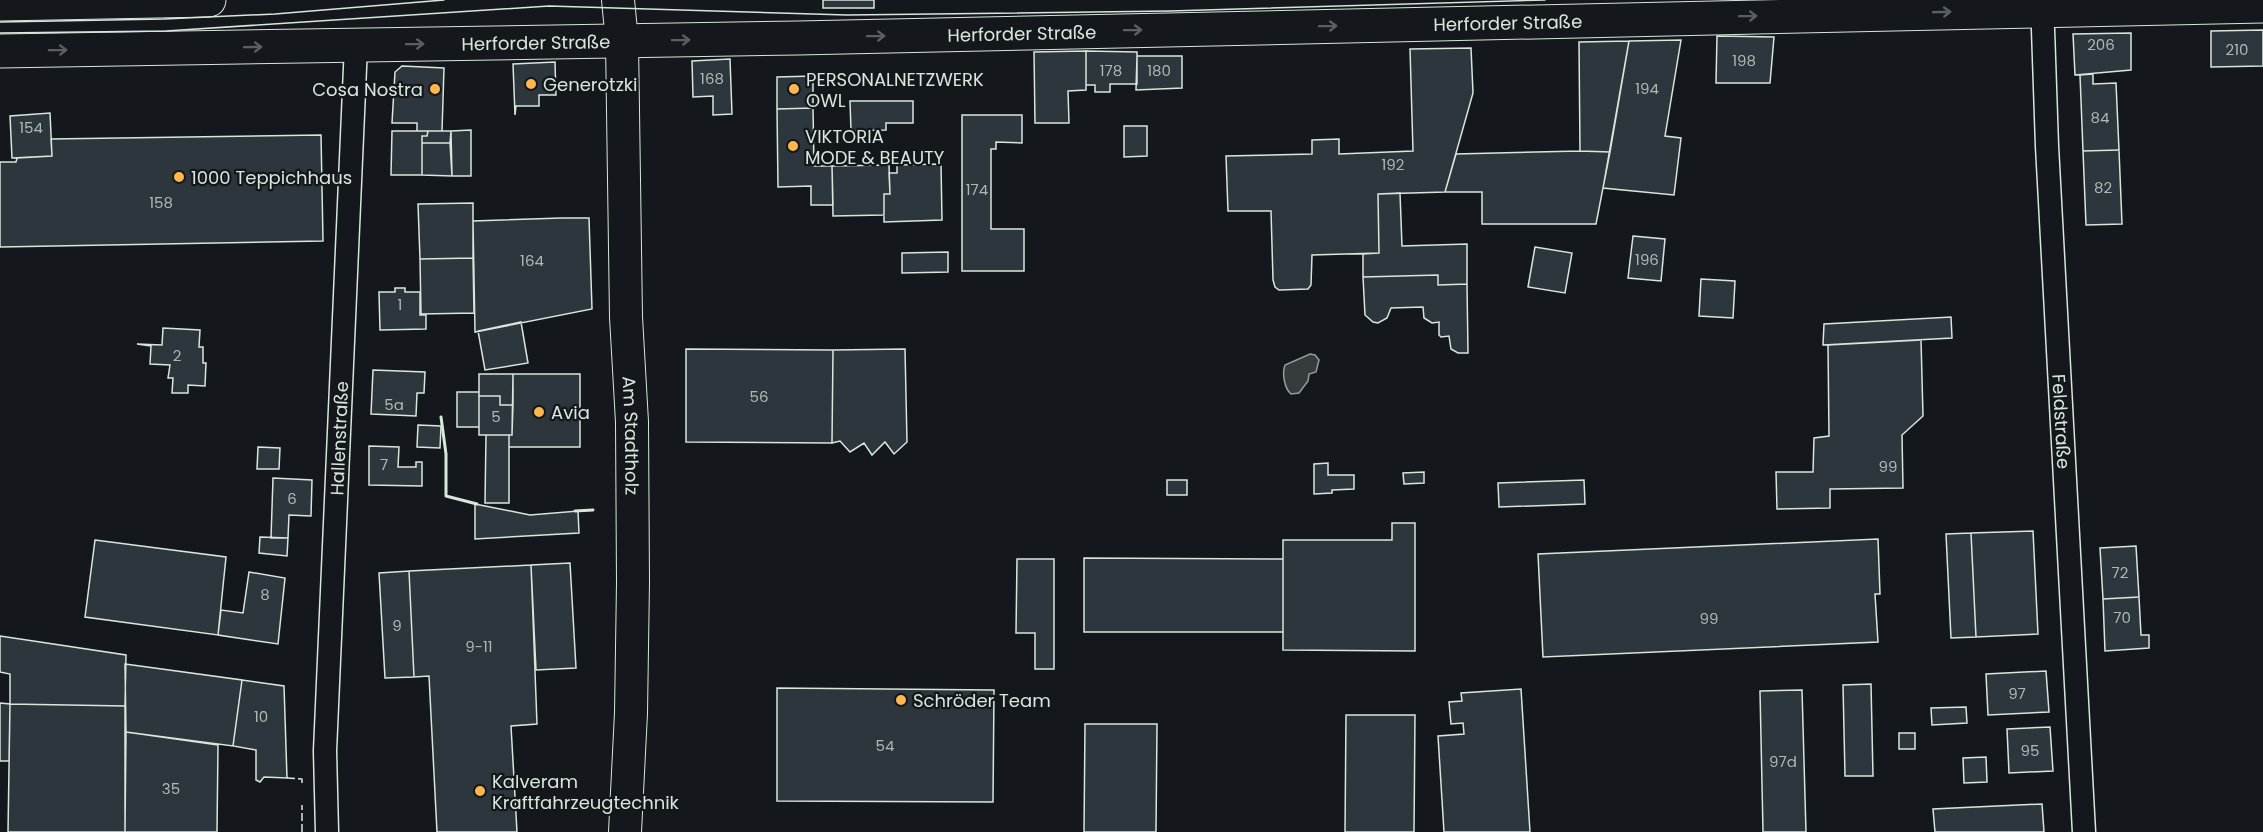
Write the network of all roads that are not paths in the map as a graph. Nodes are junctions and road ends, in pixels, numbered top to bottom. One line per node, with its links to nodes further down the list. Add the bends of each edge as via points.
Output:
1 (209, 0): 3 (main road)
2 (618, 0): 6 (street, Am Stadtholz)
3 (0, 4)
4 (2042, 5): 5 (main road, Herforder Straße); 6 (main road, Herforder Straße, one-way to 4); 11 (street, Feldstraße)
5 (2263, 6)
6 (622, 41): 7 (main road, Herforder Straße, one-way to 6); 10 (street, Am Stadtholz, via 633,571)
7 (356, 45): 8 (main road, Herforder Straße, one-way to 7); 9 (street, Hallenstraße, via 325,751)
8 (0, 51)
9 (327, 832)
10 (625, 832)
11 (2084, 832)

